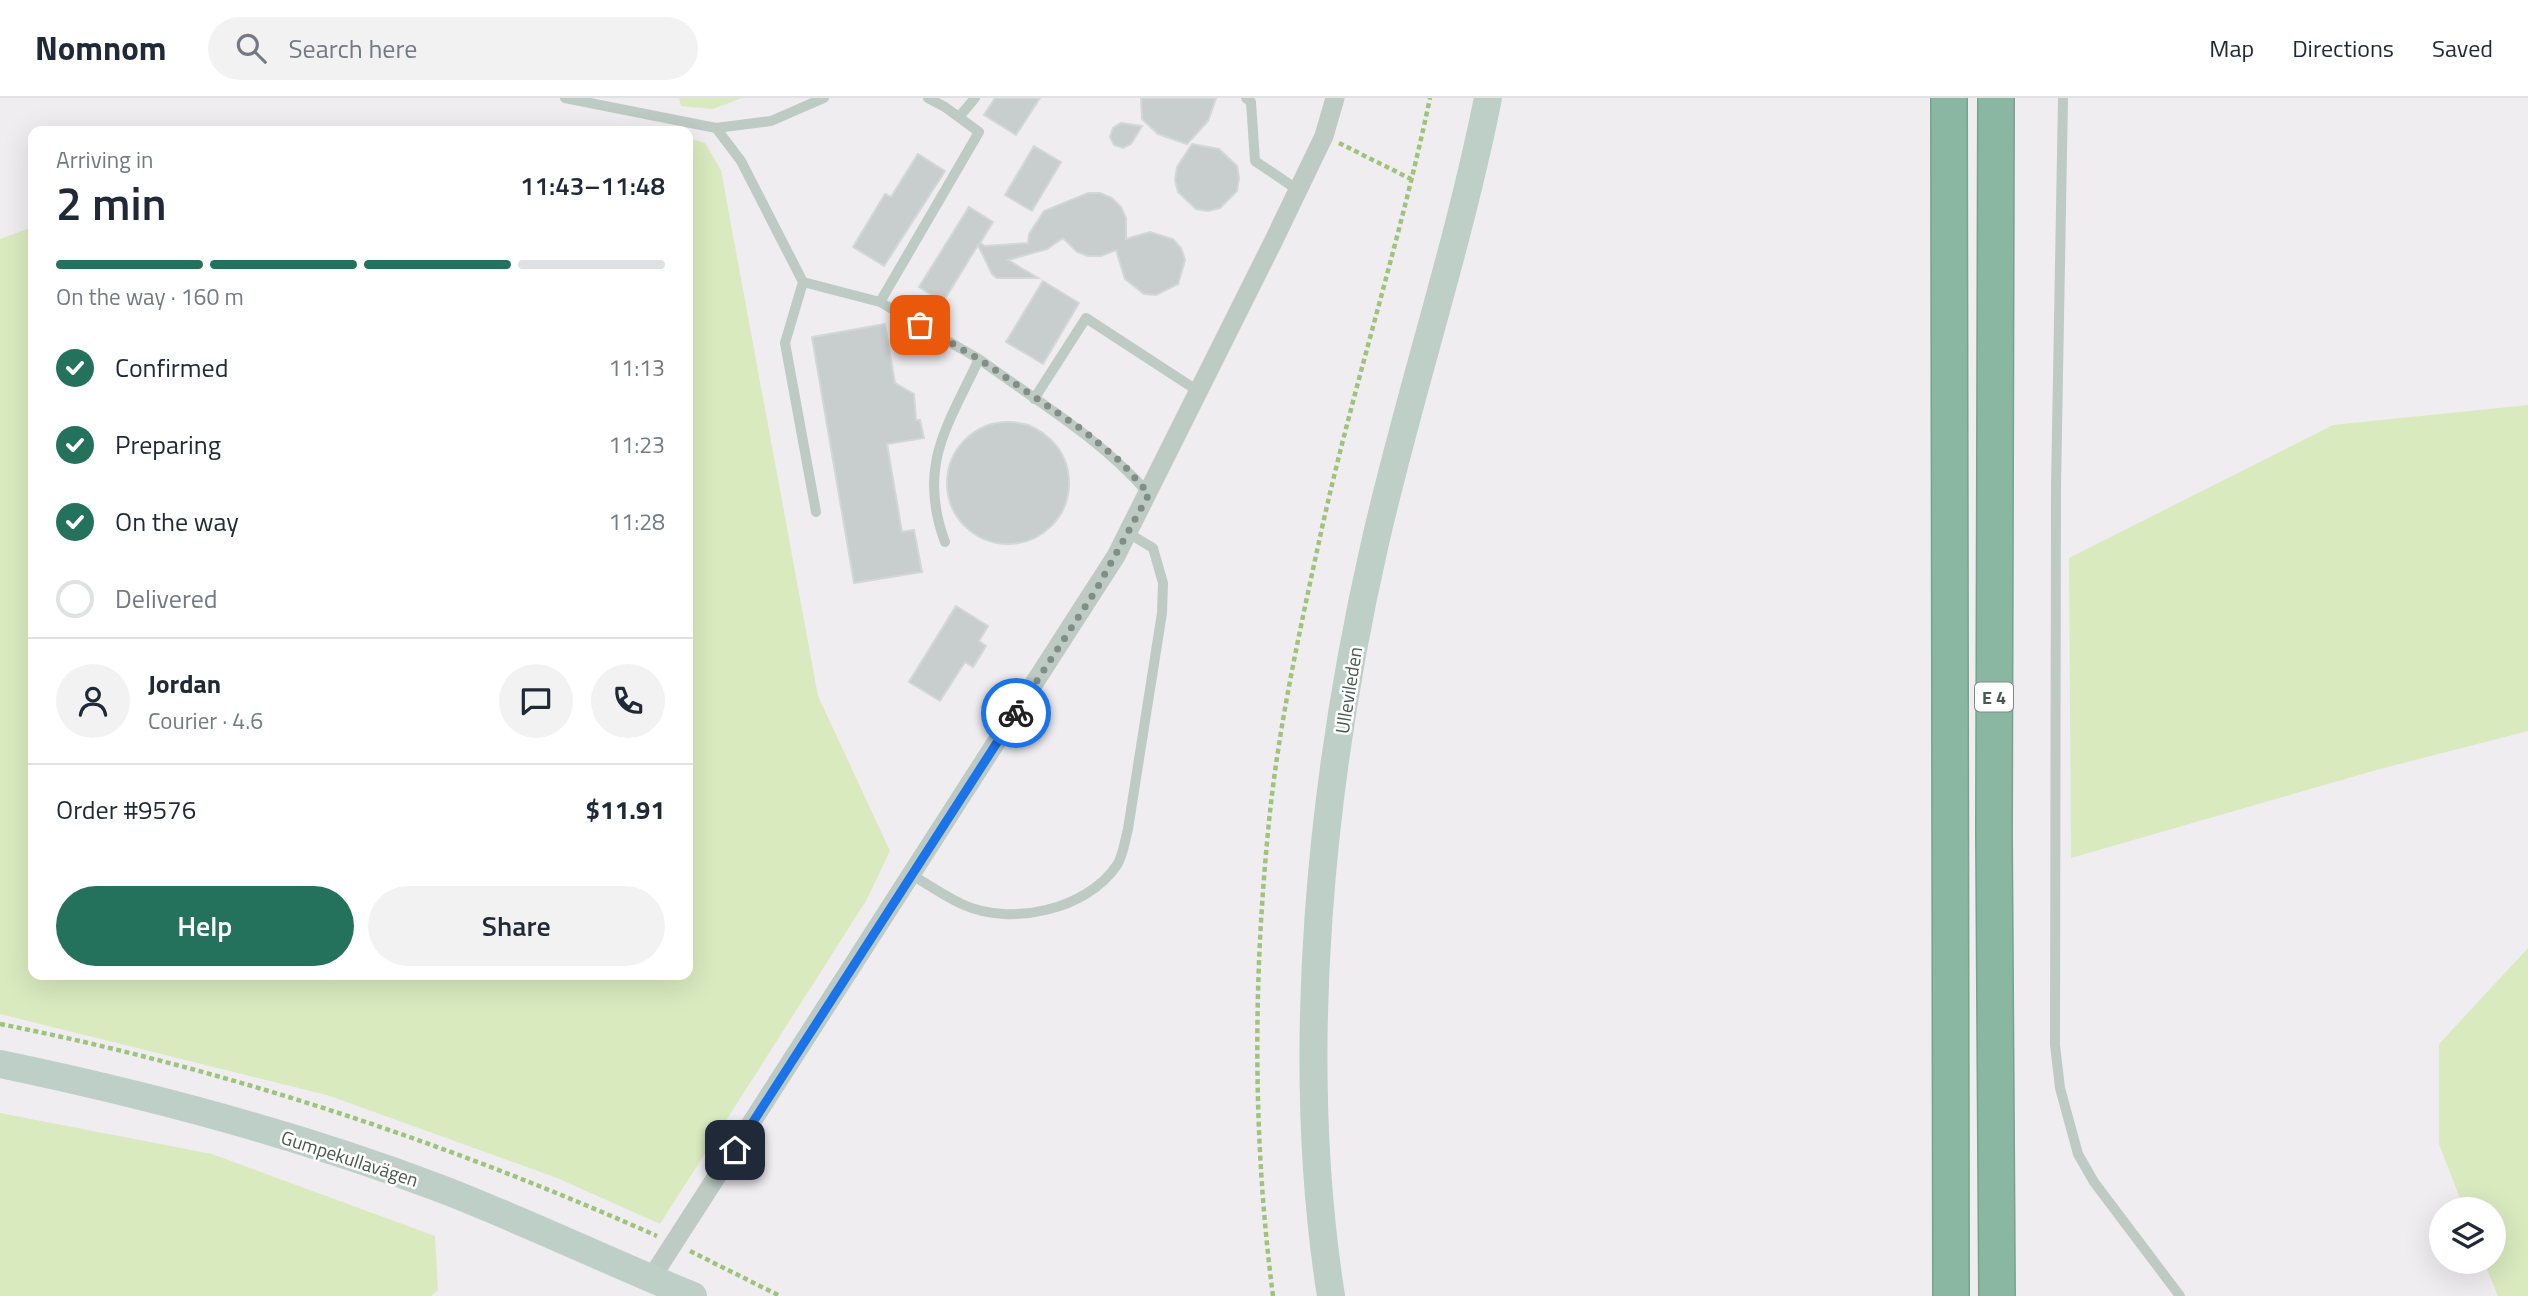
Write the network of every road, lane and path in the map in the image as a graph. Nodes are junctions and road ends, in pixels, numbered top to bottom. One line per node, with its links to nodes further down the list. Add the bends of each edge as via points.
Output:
1 (565, 98): 13 (lane)
2 (824, 98): 13 (lane, via 771,121)
3 (928, 98): 12 (lane)
4 (975, 98): 12 (lane)
5 (1246, 98): 16 (lane, via 1251,103 1255,162)
6 (1430, 98): 15 (path)
7 (1488, 98): 34 (main road, Ullevileden, via 1375,542 1347,685 1326,834 1315,1007 1316,1129)
8 (1949, 98): 35 (highway, E 4)
9 (1996, 98): 36 (highway, E 4)
10 (2063, 98): 37 (lane, via 2056,486 2055,1045 2060,1088 2078,1154)
11 (1330, 103): 14 (street)
12 (959, 117): 18 (lane, via 979,132)
13 (716, 128): 17 (lane, via 741,161)
14 (1324, 135): 15 (path); 16 (street)
15 (1410, 179): 33 (path, via 1321,534 1290,681 1268,831 1258,1000 1257,1147)
16 (1298, 190): 20 (street)
17 (803, 282): 18 (lane); 23 (lane, via 785,343)
18 (880, 302): 19 (lane)
19 (979, 359): 21 (lane); 25 (lane, via 939,442 932,484 936,518)
20 (1198, 391): 21 (lane, via 1086,318); 22 (street)
21 (1034, 400): 22 (lane, via 1084,431)
22 (1149, 494): 24 (street)
23 (816, 512)
24 (1128, 533): 26 (street); 26 (lane, via 1153,548 1163,583 1128,829 1118,864 1104,880 1071,901 1016,914 965,905)
25 (945, 542)
26 (912, 876): 29 (street)
27 (0, 1024): 29 (path, via 114,1049 324,1106 537,1182)
28 (0, 1065): 30 (main road, Gumpekullavägen, via 104,1086 317,1145 530,1224)
29 (675, 1244): 30 (street); 32 (path)
30 (652, 1277): 31 (main road, Gumpekullavägen)
31 (690, 1295)
32 (780, 1296)
33 (1273, 1296)
34 (1331, 1296)
35 (1951, 1296)
36 (1997, 1296)
37 (2179, 1296)

